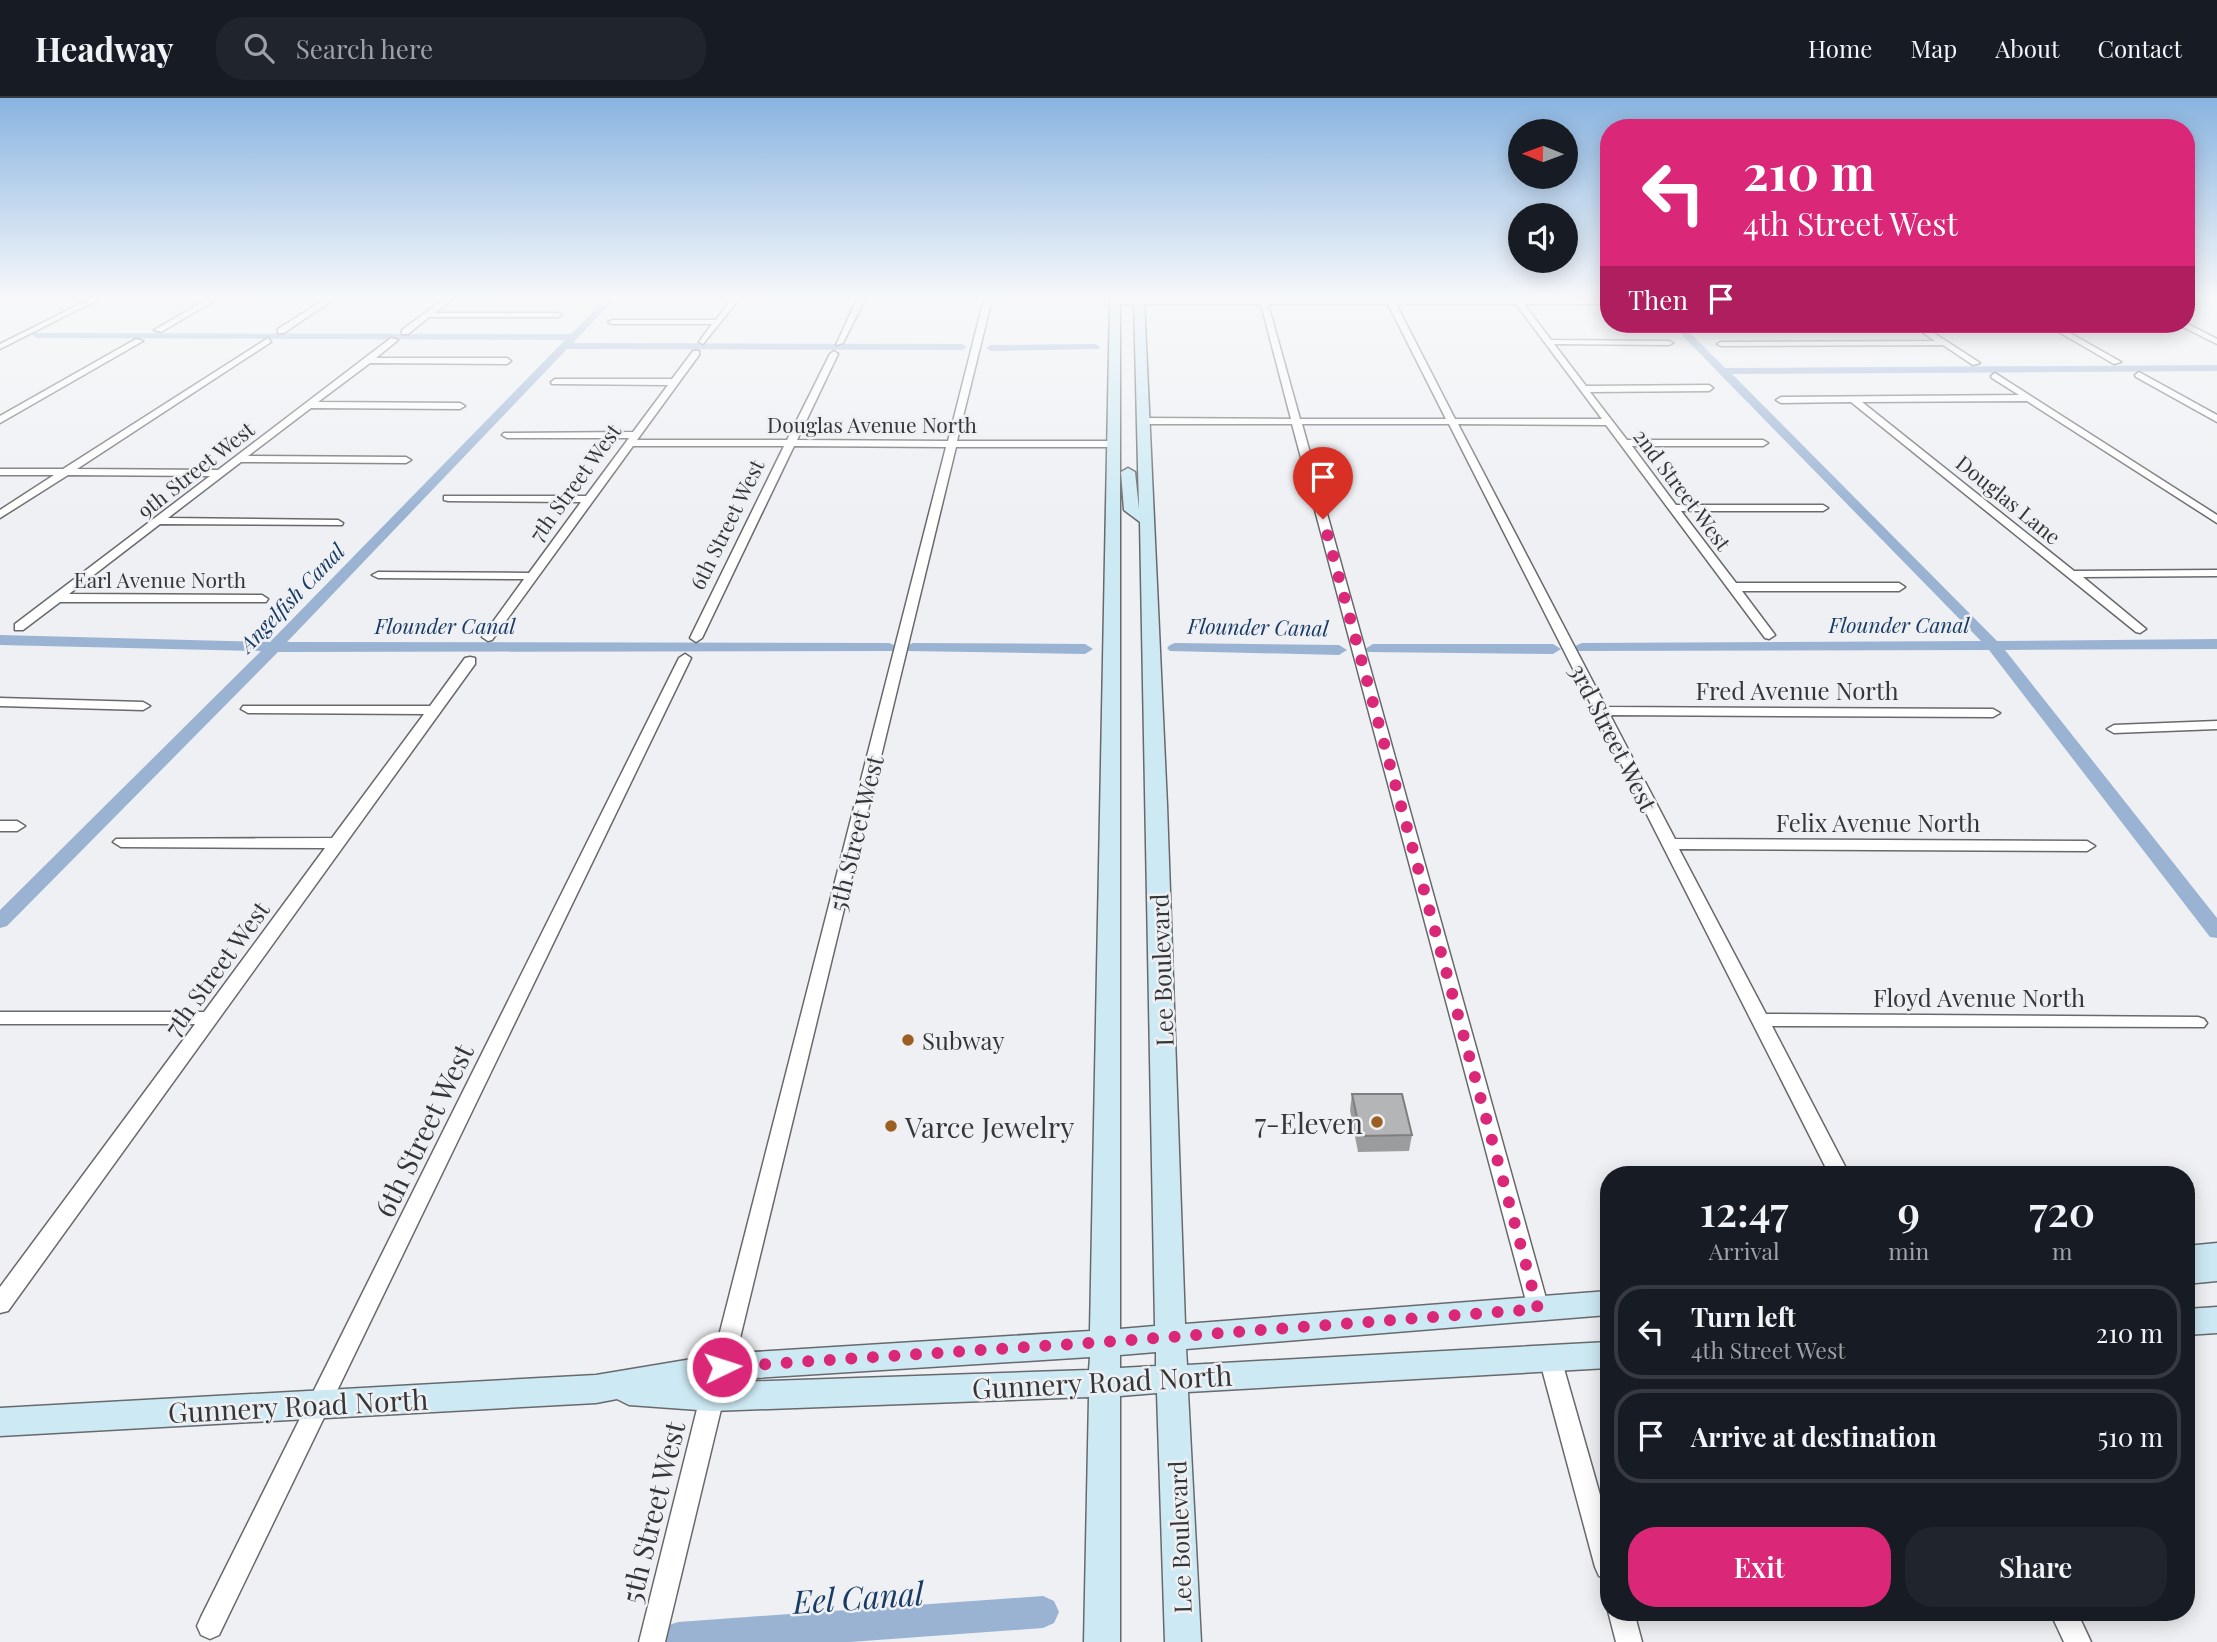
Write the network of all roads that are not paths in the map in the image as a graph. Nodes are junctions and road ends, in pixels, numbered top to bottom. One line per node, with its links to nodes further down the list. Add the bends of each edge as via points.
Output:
1 (86, 371): 26 (street)
2 (220, 371): 40 (street)
3 (354, 371): 22 (street, 9th Street West)
4 (682, 371): 16 (street, 7th Street West)
5 (827, 371): 32 (street, 6th Street West)
6 (970, 371): 33 (street, 5th Street West)
7 (1115, 371): 36 (main road, Lee Boulevard)
8 (1125, 371): 24 (main road)
9 (1136, 371): 24 (main road, Lee Boulevard)
10 (1283, 371): 27 (street)
11 (1427, 371): 28 (street, 3rd Street West)
12 (1571, 371): 17 (street, 2nd Street West)
13 (2139, 375): 25 (street)
14 (1995, 376): 19 (street)
15 (555, 382): 16 (street)
16 (674, 382): 31 (street, 7th Street West)
17 (1584, 388): 18 (street); 29 (street, 2nd Street West)
18 (1709, 388)
19 (2030, 398): 20 (street); 48 (street)
20 (1853, 399): 21 (street); 52 (street, Douglas Lane)
21 (1781, 400)
22 (309, 405): 23 (street); 37 (street, 9th Street West)
23 (460, 406)
24 (1134, 419): 27 (street); 47 (main road, Lee Boulevard)
25 (2217, 419)
26 (0, 420)
27 (1297, 421): 28 (street); 91 (street)
28 (1453, 422): 29 (street); 70 (street, 3rd Street West)
29 (1609, 422): 34 (street, 2nd Street West)
30 (507, 435): 31 (street, Douglas Avenue North)
31 (633, 439): 32 (street, Douglas Avenue North); 43 (street, 7th Street West)
32 (791, 443): 33 (street, Douglas Avenue North); 63 (street, 6th Street West)
33 (952, 443): 36 (street, Douglas Avenue North); 98 (street, 5th Street West)
34 (1625, 443): 35 (street); 44 (street, 2nd Street West)
35 (1763, 443)
36 (1114, 444): 47 (main road, via 1128,454 1130,510); 95 (main road, Lee Boulevard)
37 (239, 459): 38 (street); 41 (street, 9th Street West)
38 (406, 460)
39 (0, 472): 40 (street)
40 (65, 472): 41 (street); 46 (street)
41 (220, 473): 49 (street, 9th Street West)
42 (449, 498): 43 (street)
43 (589, 499): 54 (street, 7th Street West)
44 (1673, 508): 45 (street); 55 (street, 2nd Street West)
45 (1823, 508)
46 (0, 515)
47 (1147, 520): 94 (main road, Lee Boulevard)
48 (2217, 520)
49 (158, 521): 50 (street); 57 (street, 9th Street West)
50 (338, 523)
51 (2217, 573): 52 (street)
52 (2071, 574): 60 (street, Douglas Lane)
53 (378, 575): 54 (street)
54 (533, 576): 62 (street, 7th Street West)
55 (1733, 587): 56 (street); 61 (street, 2nd Street West)
56 (1899, 587)
57 (58, 598): 58 (street, Earl Avenue North); 59 (street, 9th Street West)
58 (262, 599)
59 (19, 627)
60 (2140, 629)
61 (1769, 635)
62 (488, 637)
63 (696, 638)
64 (685, 658): 103 (street, 6th Street West)
65 (470, 661): 69 (street, 7th Street West)
66 (0, 702): 67 (street)
67 (143, 706)
68 (248, 709): 69 (street)
69 (434, 710): 77 (street, 7th Street West)
70 (1602, 711): 71 (street, Fred Avenue North); 78 (street, 3rd Street West)
71 (1993, 713)
72 (2217, 725): 73 (street)
73 (2114, 729)
74 (0, 826): 75 (street)
75 (17, 826)
76 (121, 842): 77 (street)
77 (337, 844): 81 (street, 7th Street West)
78 (1669, 844): 79 (street, Felix Avenue North); 82 (street, 3rd Street West)
79 (2087, 846)
80 (0, 1018): 81 (street)
81 (209, 1018): 89 (street, 7th Street West)
82 (1759, 1020): 83 (street, Floyd Avenue North); 84 (street, 3rd Street West)
83 (2198, 1023)
84 (1835, 1166)
85 (2217, 1255): 86 (main road)
86 (2195, 1256)
87 (2217, 1269): 88 (main road)
88 (2195, 1271)
89 (0, 1304)
90 (1600, 1304): 91 (main road, Gunnery Road North)
91 (1538, 1309): 94 (main road, Gunnery Road North)
92 (2217, 1320): 93 (main road)
93 (2195, 1321)
94 (1171, 1337): 95 (main road, Gunnery Road North); 99 (main road, Lee Boulevard)
95 (1104, 1342): 98 (main road, Gunnery Road North); 100 (main road, Lee Boulevard)
96 (1600, 1355): 97 (main road, Gunnery Road North)
97 (1550, 1358): 99 (main road, Gunnery Road North); 105 (street)
98 (722, 1367): 101 (main road, Gunnery Road North)
99 (1173, 1379): 100 (main road, Gunnery Road North); 111 (main road, Lee Boulevard)
100 (1104, 1383): 102 (main road, Gunnery Road North); 110 (main road, Lee Boulevard)
101 (596, 1389): 102 (main road, Gunnery Road North); 103 (main road, Gunnery Road North)
102 (712, 1397): 109 (street, 5th Street West)
103 (320, 1403): 104 (main road, Gunnery Road North); 108 (street, 6th Street West)
104 (0, 1422)
105 (1600, 1538)
106 (1623, 1621): 112 (street)
107 (2068, 1621): 113 (street)
108 (211, 1626)
109 (652, 1642)
110 (1102, 1642)
111 (1183, 1642)
112 (1629, 1642)
113 (2078, 1642)

